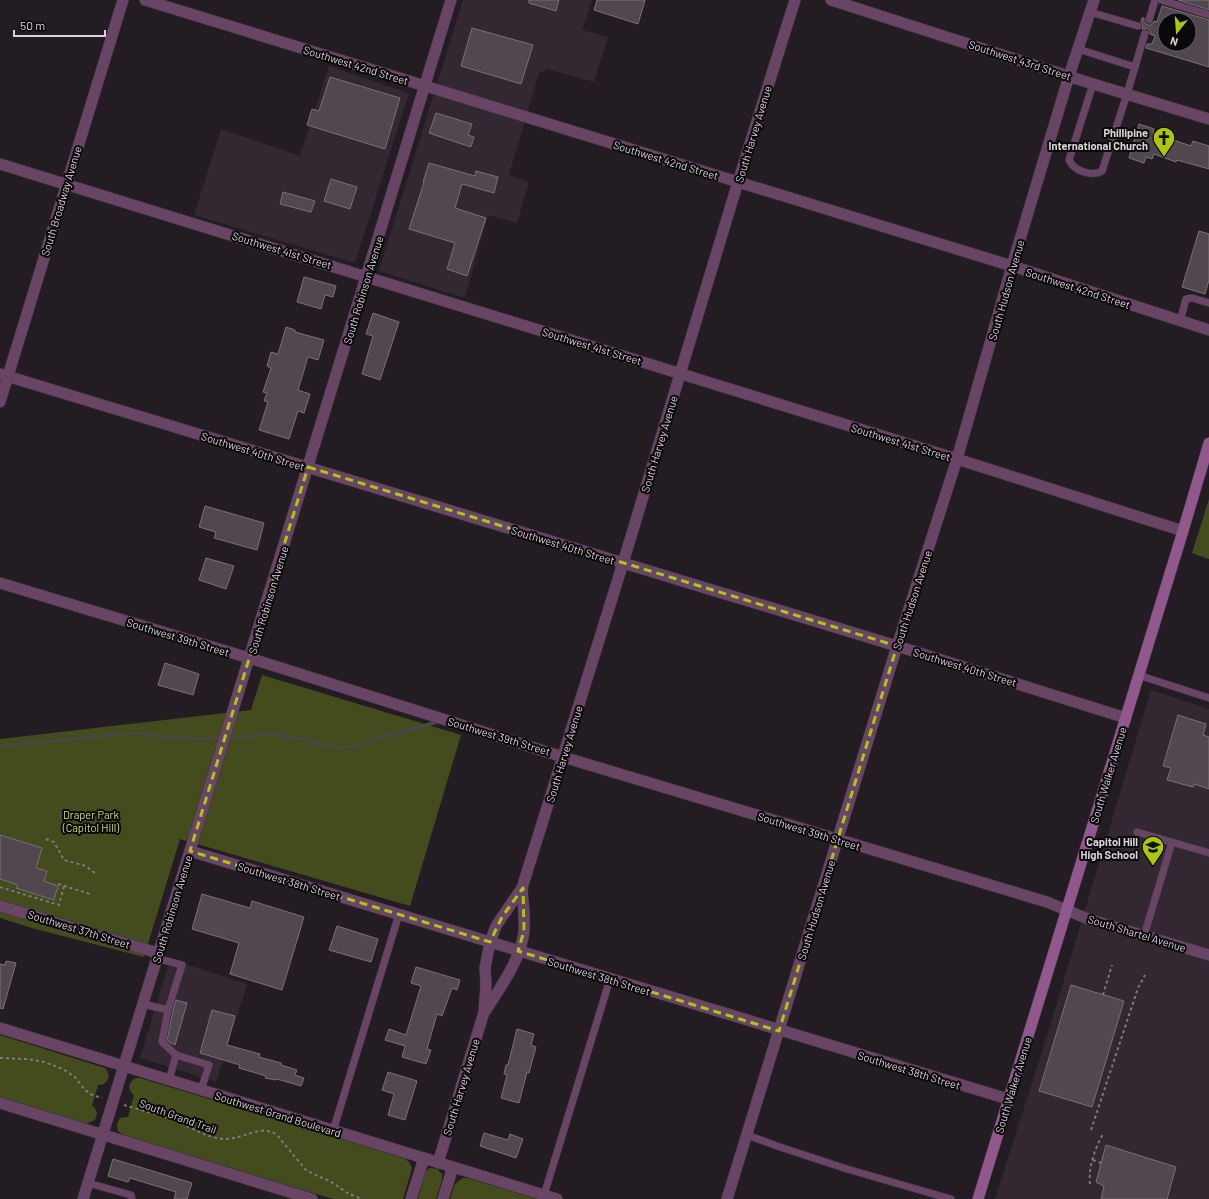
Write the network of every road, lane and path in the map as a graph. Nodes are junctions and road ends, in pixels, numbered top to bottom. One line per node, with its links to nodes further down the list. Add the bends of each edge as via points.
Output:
1 (123, 0): 23 (street, South Broadway Avenue)
2 (145, 0): 18 (street, Southwest 42nd Street)
3 (452, 0): 18 (street, South Robinson Avenue)
4 (795, 0): 22 (street, South Harvey Avenue)
5 (830, 0): 16 (street, Southwest 43rd Street)
6 (1094, 0): 9 (street, South Hudson Avenue)
7 (1155, 0): 11 (lane)
8 (1161, 0): 10 (lane)
9 (1090, 12): 12 (lane); 14 (street, South Hudson Avenue)
10 (1209, 15)
11 (1149, 20)
12 (1138, 26)
13 (1145, 33): 15 (lane)
14 (1078, 49): 15 (lane); 16 (street, South Hudson Avenue)
15 (1135, 67): 19 (lane)
16 (1069, 76): 17 (street, Southwest 43rd Street); 24 (street, South Hudson Avenue)
17 (1093, 84): 19 (street, Southwest 43rd Street); 19 (lane, via 1069,160 1076,169 1092,174 1102,171)
18 (425, 86): 22 (street, Southwest 42nd Street); 25 (street, South Robinson Avenue)
19 (1127, 94): 20 (street, Southwest 43rd Street)
20 (1209, 119)
21 (0, 164): 23 (street, Southwest 41st Street)
22 (738, 182): 24 (street, Southwest 42nd Street); 29 (street, South Harvey Avenue)
23 (66, 184): 25 (street, Southwest 41st Street); 30 (street, South Broadway Avenue)
24 (1012, 266): 27 (street, Southwest 42nd Street); 33 (street, South Hudson Avenue)
25 (367, 276): 29 (street, Southwest 41st Street); 34 (street, South Robinson Avenue)
26 (1209, 304): 27 (lane, via 1192,298 1186,299)
27 (1180, 321): 28 (street, Southwest 42nd Street)
28 (1209, 330)
29 (680, 374): 33 (street, Southwest 41st Street); 36 (street, South Harvey Avenue)
30 (4, 375): 31 (street, South Broadway Avenue); 34 (street, Southwest 40th Street)
31 (0, 402)
32 (1209, 443): 35 (main road, South Walker Avenue)
33 (957, 459): 35 (street, Southwest 41st Street); 38 (street, South Hudson Avenue)
34 (308, 467): 36 (street, Southwest 40th Street); 39 (street, South Robinson Avenue)
35 (1183, 531): 40 (main road, South Walker Avenue)
36 (623, 564): 38 (street, Southwest 40th Street); 43 (street, South Harvey Avenue)
37 (0, 583): 39 (street, Southwest 39th Street)
38 (897, 646): 42 (street, Southwest 40th Street); 46 (street, South Hudson Avenue)
39 (250, 658): 43 (street, Southwest 39th Street); 48 (street, South Robinson Avenue)
40 (1138, 675): 41 (lane); 42 (main road, South Walker Avenue)
41 (1209, 698)
42 (1126, 718): 57 (main road, South Walker Avenue)
43 (563, 757): 46 (street, Southwest 39th Street); 54 (street, South Harvey Avenue)
44 (1137, 832): 47 (lane)
45 (46, 839): 50 (path, via 54,842 64,860 86,866)
46 (838, 840): 57 (street, Southwest 39th Street, via 1047,902); 72 (street, South Hudson Avenue)
47 (1172, 842): 49 (lane); 59 (lane)
48 (190, 851): 58 (street, Southwest 38th Street); 62 (street, South Robinson Avenue)
49 (1209, 853)
50 (96, 874)
51 (58, 884): 52 (path)
52 (64, 886): 53 (path, via 59,905); 55 (path)
53 (0, 888)
54 (522, 888): 60 (street, South Harvey Avenue, via 496,926); 61 (street, South Harvey Avenue, via 524,931)
55 (90, 894)
56 (0, 906): 62 (street, Southwest 37th Street)
57 (1066, 910): 59 (street, South Shartel Avenue); 78 (main road, South Walker Avenue)
58 (398, 914): 60 (street, Southwest 38th Street); 81 (lane)
59 (1144, 936): 63 (street, South Shartel Avenue)
60 (490, 942): 61 (street, Southwest 38th Street); 70 (street, South Harvey Avenue, via 485,968)
61 (518, 951): 66 (street, Southwest 38th Street); 70 (street, South Harvey Avenue, via 510,970)
62 (157, 955): 68 (street, South Robinson Avenue); 69 (lane, via 182,965)
63 (1209, 955)
64 (1112, 965): 67 (path)
65 (1145, 975): 82 (path, via 1138,988)
66 (610, 979): 72 (street, Southwest 38th Street); 93 (lane)
67 (1103, 994)
68 (142, 1004): 69 (lane); 75 (street, South Robinson Avenue)
69 (168, 1010): 73 (lane, via 162,1042)
70 (484, 1012): 88 (street, South Harvey Avenue)
71 (0, 1028): 75 (street, Southwest Grand Boulevard)
72 (779, 1030): 78 (street, Southwest 38th Street); 85 (street, South Hudson Avenue)
73 (176, 1055): 76 (lane); 77 (lane, via 209,1065)
74 (0, 1058): 79 (path, South Grand Trail, via 27,1059 63,1069 75,1077 92,1095)
75 (123, 1066): 76 (street, Southwest Grand Boulevard); 79 (street, South Robinson Avenue)
76 (169, 1080): 77 (street, Southwest Grand Boulevard)
77 (201, 1090): 81 (street, Southwest Grand Boulevard)
78 (1008, 1099): 103 (main road, South Walker Avenue)
79 (113, 1101): 83 (street, South Robinson Avenue); 97 (path, South Grand Trail, via 179,1122 199,1134 219,1139 227,1140 267,1130 277,1135 313,1174)
80 (0, 1103): 83 (street)
81 (333, 1130): 86 (street, Southwest Grand Boulevard)
82 (1091, 1130)
83 (102, 1134): 91 (street, South Robinson Avenue); 96 (street)
84 (1103, 1134): 87 (path)
85 (747, 1135): 101 (street, South Hudson Avenue); 102 (lane, via 847,1170)
86 (424, 1158): 88 (street, Southwest Grand Boulevard); 98 (street)
87 (1093, 1160): 89 (path); 92 (path, via 1089,1175)
88 (438, 1163): 90 (street, Southwest Grand Boulevard)
89 (1101, 1163)
90 (453, 1167): 93 (street, Southwest Grand Boulevard); 99 (street)
91 (88, 1183): 94 (street, South Robinson Avenue); 95 (lane, via 131,1195)
92 (1090, 1184)
93 (544, 1195): 100 (street, Southwest Grand Boulevard)
94 (83, 1199)
95 (132, 1199)
96 (312, 1199)
97 (362, 1199)
98 (411, 1199)
99 (443, 1199)
100 (557, 1199)
101 (727, 1199)
102 (951, 1199)
103 (978, 1199)

